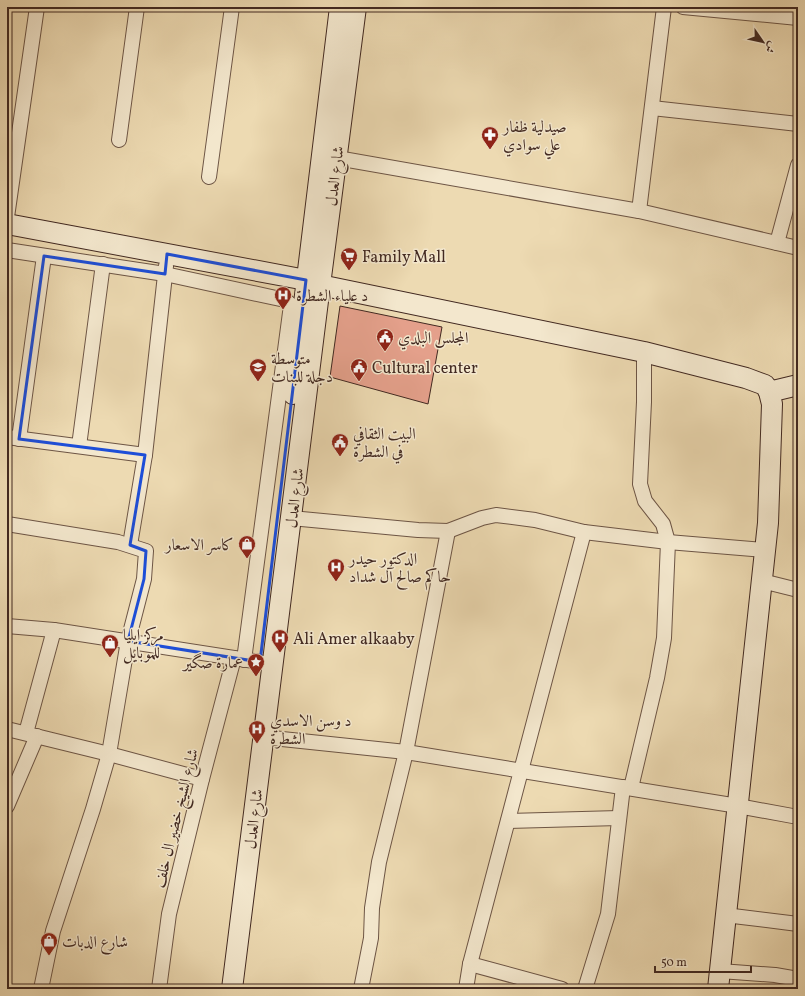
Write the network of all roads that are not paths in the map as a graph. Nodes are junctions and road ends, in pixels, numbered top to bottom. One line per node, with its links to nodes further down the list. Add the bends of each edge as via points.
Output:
1 (37, 7): 11 (street)
2 (137, 7): 12 (street)
3 (232, 7): 15 (street)
4 (340, 7): 26 (street, شارع العدل)
5 (356, 7): 13 (street, شارع العدل)
6 (664, 7): 9 (street)
7 (683, 7): 8 (street)
8 (798, 18)
9 (652, 108): 10 (street); 16 (street)
10 (798, 124)
11 (13, 128): 17 (street)
12 (118, 140)
13 (337, 158): 16 (street); 26 (street, شارع العدل)
14 (798, 165): 19 (street)
15 (209, 177)
16 (639, 212): 19 (street)
17 (7, 217)
18 (7, 224): 22 (street)
19 (777, 243): 20 (street)
20 (798, 248)
21 (7, 250): 23 (street)
22 (167, 254): 25 (street); 26 (street)
23 (44, 256): 24 (street); 30 (street)
24 (103, 264): 25 (street); 31 (street)
25 (165, 274): 32 (street); 45 (street, شارع الشيخ خضير ال خلف, via 285,300 291,305)
26 (313, 283): 27 (street); 33 (street, شارع العدل); 45 (street, شارع العدل)
27 (644, 352): 29 (street, via 746,378 765,385); 37 (street, via 640,484 645,501 663,524)
28 (798, 385): 29 (street)
29 (770, 392): 39 (street, via 772,404)
30 (13, 438): 31 (street)
31 (79, 446): 32 (street)
32 (145, 455): 38 (street)
33 (291, 518): 35 (street); 48 (street, شارع العدل)
34 (7, 524): 38 (street)
35 (448, 531): 36 (street, via 496,515 535,520); 49 (street)
36 (584, 532): 37 (street); 51 (street)
37 (668, 542): 39 (street); 53 (street, via 664,638 657,678)
38 (130, 545): 44 (street, via 146,551 144,579)
39 (765, 550): 40 (street)
40 (762, 581): 41 (street); 55 (street)
41 (798, 590)
42 (7, 626): 43 (street)
43 (54, 630): 44 (street); 47 (street)
44 (128, 641): 45 (street); 50 (street)
45 (246, 660): 52 (street, شارع الشيخ خضير ال خلف); 66 (street, شارع العدل)
46 (7, 729): 47 (street)
47 (32, 735): 50 (street); 54 (street)
48 (264, 737): 49 (street); 67 (street, شارع العدل)
49 (406, 752): 51 (street); 68 (street, via 379,862 372,908 371,938)
50 (109, 754): 52 (street); 64 (street, via 53,931)
51 (521, 770): 53 (street); 58 (street)
52 (202, 779): 65 (street, شارع الشيخ خضير ال خلف, via 170,914)
53 (627, 788): 55 (street); 57 (street)
54 (7, 806)
55 (738, 806): 56 (street); 59 (street)
56 (798, 817)
57 (619, 818): 58 (street); 71 (street, via 608,914)
58 (508, 820): 61 (street)
59 (725, 915): 60 (street); 63 (street)
60 (798, 924)
61 (470, 964): 69 (street); 70 (street)
62 (798, 979): 63 (street, via 775,975)
63 (719, 980)
64 (41, 989)
65 (159, 989)
66 (223, 989)
67 (232, 989)
68 (361, 989)
69 (466, 989)
70 (562, 989)
71 (585, 989)

